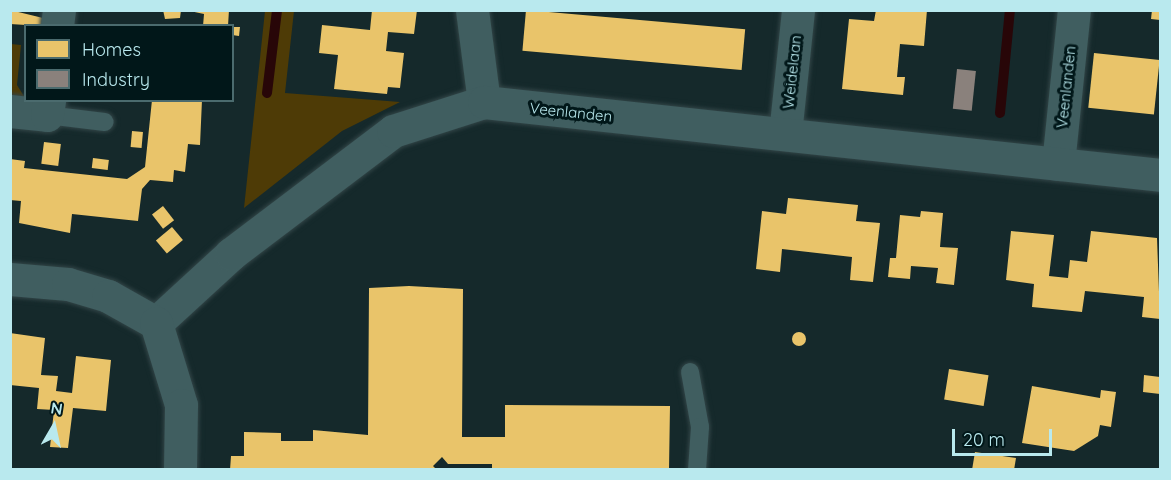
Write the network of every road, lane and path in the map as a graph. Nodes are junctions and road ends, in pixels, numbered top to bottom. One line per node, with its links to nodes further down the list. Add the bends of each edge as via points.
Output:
1 (472, 10): 4 (street)
2 (798, 10): 8 (street, Weidelaan)
3 (1074, 10): 9 (street, Veenlanden)
4 (484, 102): 8 (street, Veenlanden); 12 (street, Veenlanden, via 393,131 231,254)
5 (48, 108): 6 (street); 7 (lane)
6 (10, 111)
7 (105, 122)
8 (785, 134): 9 (street, Veenlanden)
9 (1058, 164): 10 (street, Veenlanden)
10 (1161, 174)
11 (10, 279): 12 (street, via 78,287)
12 (156, 323): 14 (street, via 181,405)
13 (690, 372): 15 (lane, via 700,427)
14 (180, 470)
15 (697, 470)

